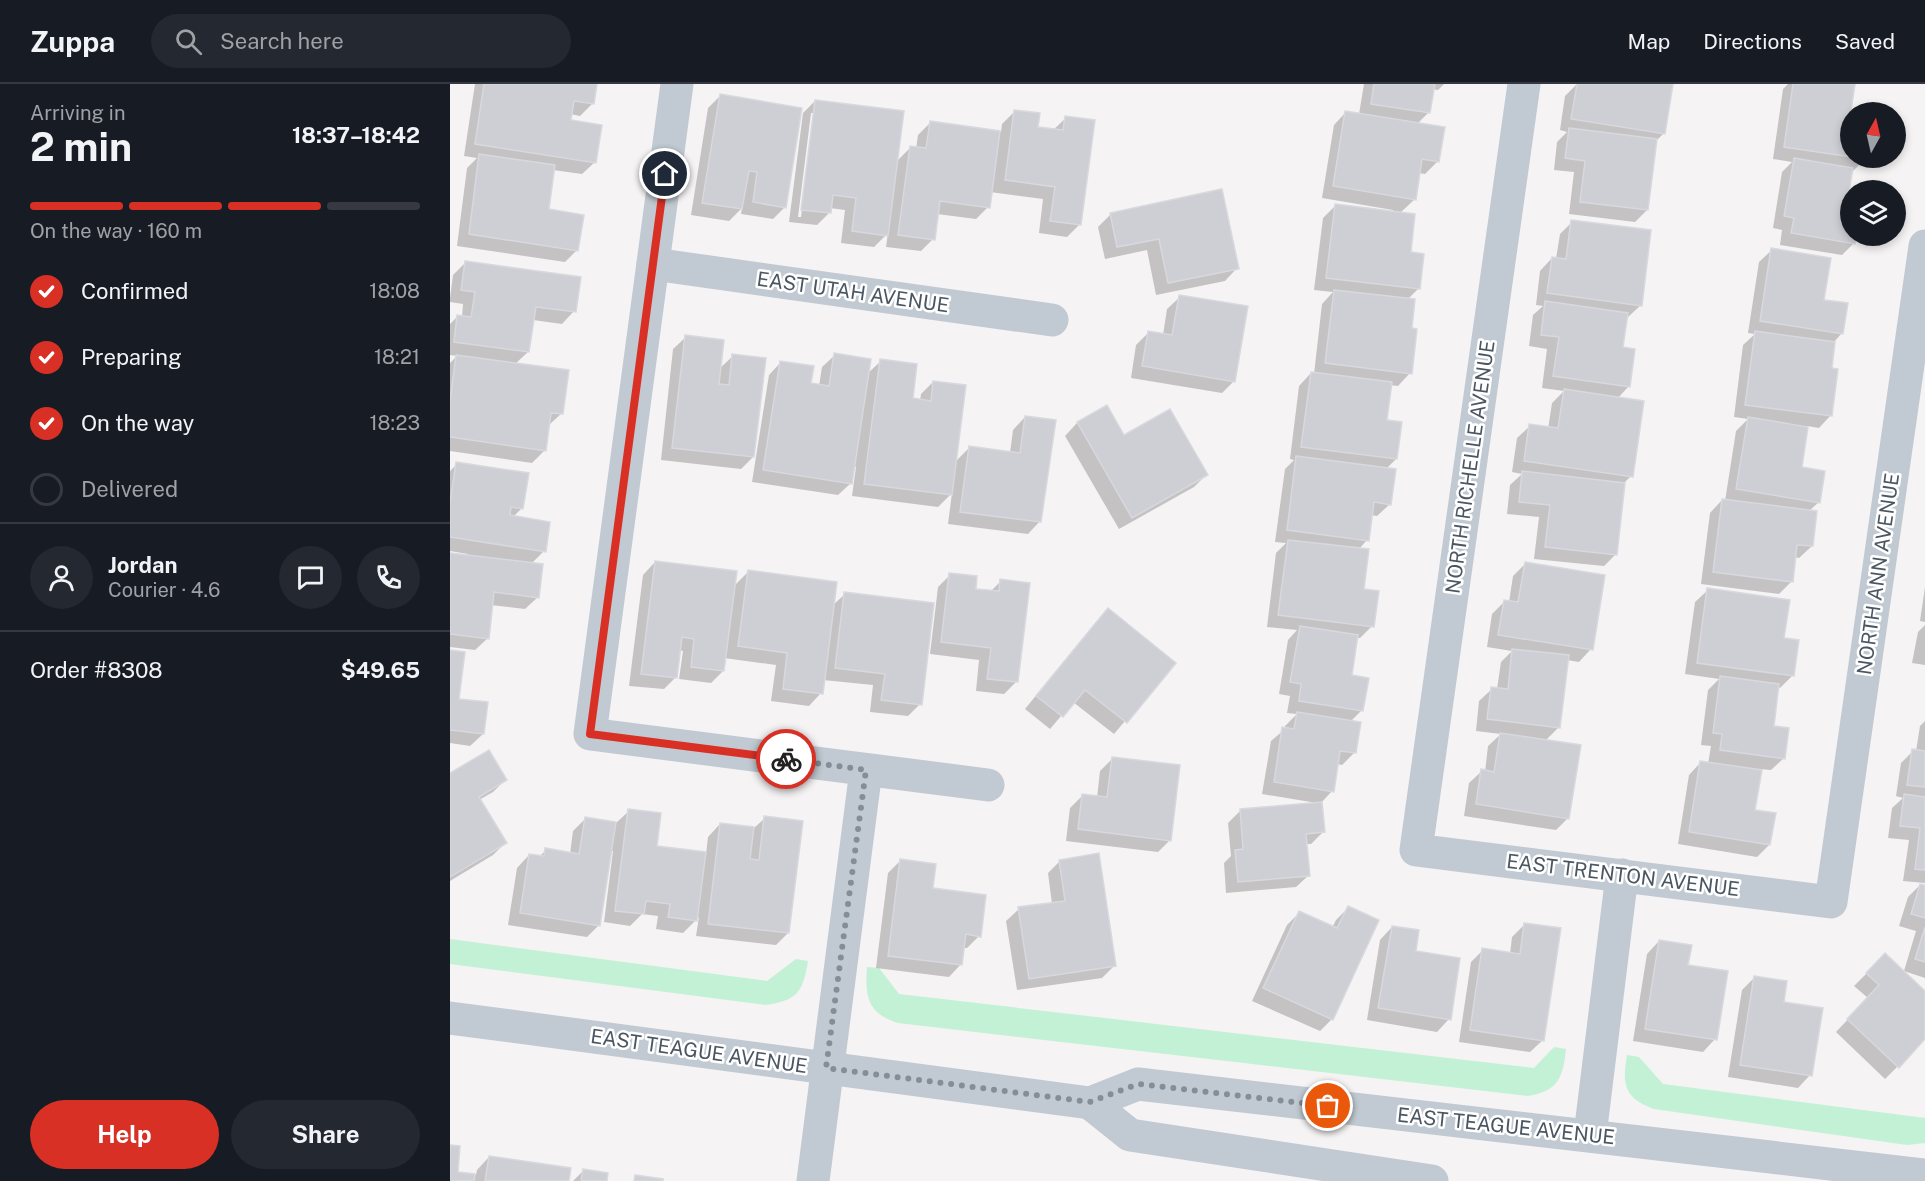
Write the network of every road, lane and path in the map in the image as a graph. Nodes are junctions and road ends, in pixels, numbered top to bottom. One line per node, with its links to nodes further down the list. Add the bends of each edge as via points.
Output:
1 (677, 84): 4 (street)
2 (1524, 84): 8 (street, NORTH RICHELLE AVENUE)
3 (1925, 246): 10 (street, NORTH ANN AVENUE)
4 (653, 264): 5 (street, EAST UTAH AVENUE); 6 (street, via 590,734)
5 (1052, 320)
6 (866, 770): 7 (street); 12 (street)
7 (988, 785)
8 (1416, 850): 9 (street, EAST TRENTON AVENUE)
9 (1622, 875): 10 (street, EAST TRENTON AVENUE); 14 (street)
10 (1831, 902)
11 (450, 1018): 12 (street, EAST TEAGUE AVENUE)
12 (826, 1068): 13 (street, EAST TEAGUE AVENUE); 16 (street)
13 (1090, 1102): 14 (street, EAST TEAGUE AVENUE, via 1138,1084); 17 (street, via 1130,1135)
14 (1590, 1135): 15 (street, EAST TEAGUE AVENUE)
15 (1925, 1175)
16 (813, 1181)
17 (1432, 1181)

